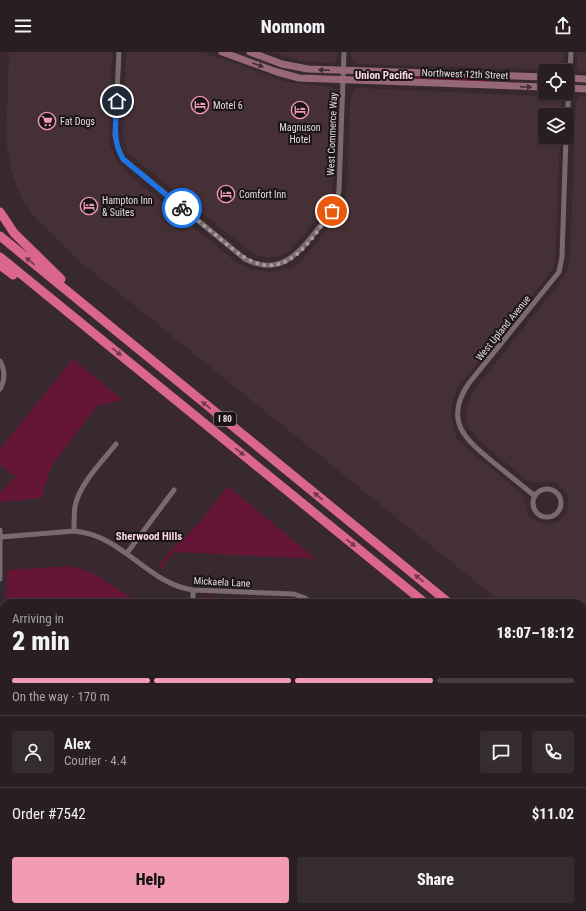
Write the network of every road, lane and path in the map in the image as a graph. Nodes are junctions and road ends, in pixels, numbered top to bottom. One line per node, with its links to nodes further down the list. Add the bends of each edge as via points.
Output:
1 (119, 52): 11 (street, West Commerce Way, via 115,135 123,159 245,259 260,265 280,264 292,258 332,211 338,198)
2 (222, 52): 11 (main road, Northwest 12th Street, one-way to 11, via 291,76)
3 (250, 52): 7 (main road, Northwest 12th Street, one-way to 3, via 293,67)
4 (344, 52): 7 (street, West Commerce Way)
5 (571, 52): 6 (street)
6 (570, 64)
7 (344, 70): 8 (main road, Northwest 12th Street); 11 (street, West Commerce Way)
8 (538, 77)
9 (574, 78): 10 (main road)
10 (586, 79)
11 (343, 80): 12 (main road, Northwest 12th Street, one-way to 12)
12 (538, 87)
13 (574, 88): 14 (main road)
14 (586, 89)
15 (566, 144): 26 (street, West Upland Avenue, via 562,257 559,272 469,383 461,396 457,410 459,426 468,440)
16 (0, 212): 20 (highway, via 22,242)
17 (0, 236): 20 (highway, I 80, one-way to 17)
18 (0, 257): 21 (highway, I 80)
19 (0, 265): 21 (highway)
20 (111, 327): 36 (highway, I 80, one-way to 20)
21 (103, 340): 35 (highway, I 80, one-way to 35)
22 (0, 361): 23 (street, via 4,372)
23 (0, 389)
24 (116, 444): 28 (street, via 78,497)
25 (174, 490): 30 (street)
26 (535, 496): 26 (street, via 533,508 539,515 548,517 556,514 561,506 559,496 552,490 543,490)
27 (0, 530): 29 (street)
28 (74, 531): 29 (street, Mickaela Lane); 30 (street, Mickaela Lane, via 102,537)
29 (1, 537): 31 (street)
30 (126, 553): 32 (street, Mickaela Lane, via 164,580)
31 (0, 579)
32 (193, 590): 33 (street); 34 (street, Mickaela Lane, via 294,594)
33 (193, 599)
34 (306, 599)
35 (420, 599)
36 (444, 599)

